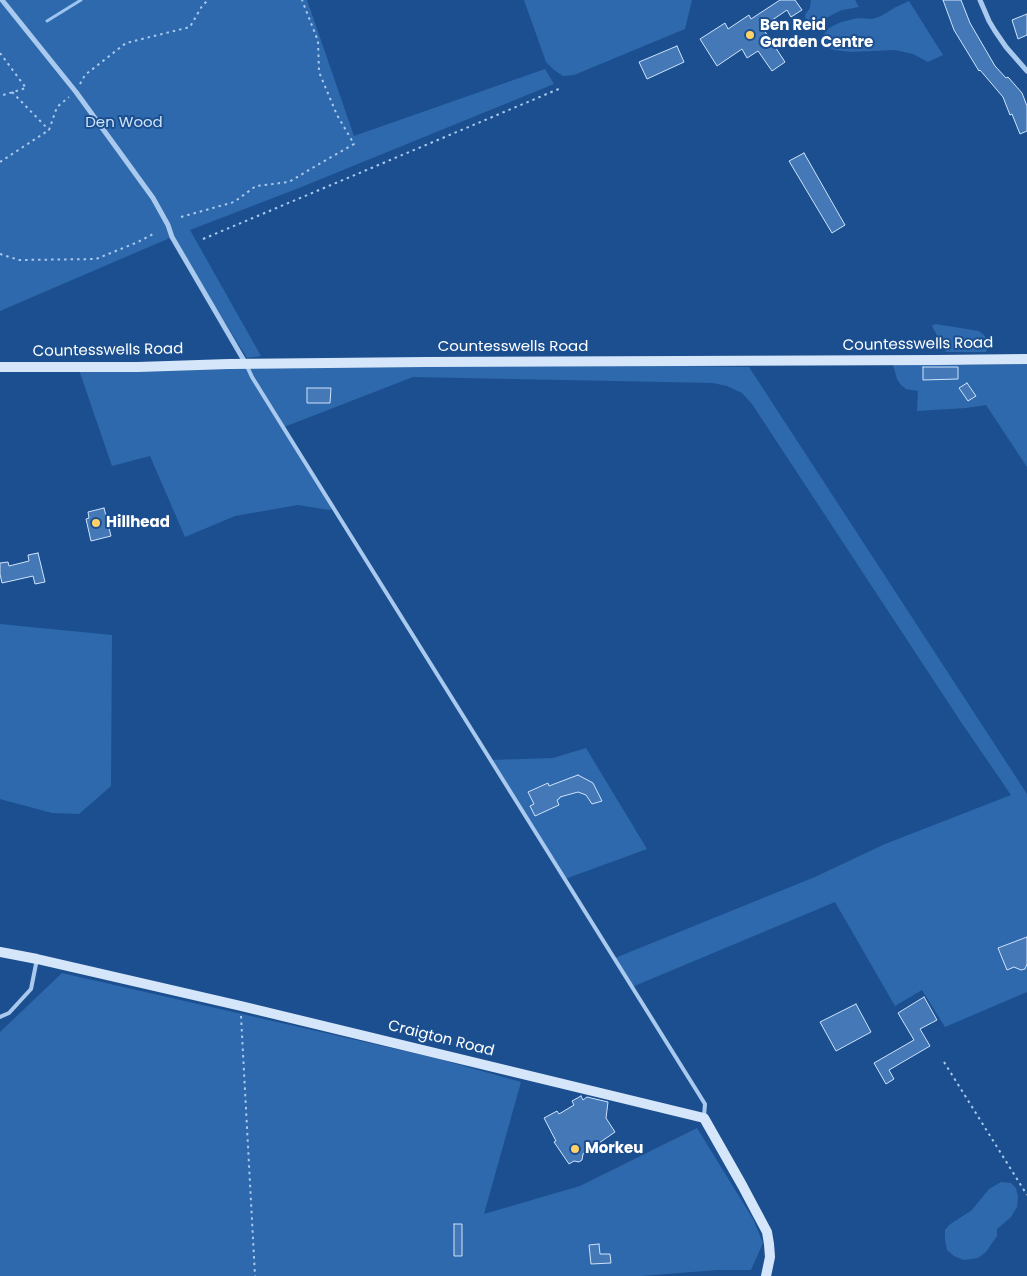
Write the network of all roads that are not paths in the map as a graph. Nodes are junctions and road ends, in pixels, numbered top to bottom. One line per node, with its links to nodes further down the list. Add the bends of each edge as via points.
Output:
1 (2, 0): 5 (street, via 76,92 153,198)
2 (980, 0): 3 (street, via 1006,47)
3 (1027, 71)
4 (1027, 358): 5 (street, Countesswells Road)
5 (246, 364): 6 (street, Countesswells Road); 10 (lane, via 706,1104)
6 (0, 367)
7 (0, 952): 8 (street, Craigton Road)
8 (37, 959): 9 (lane, via 31,989 9,1013); 10 (street, Craigton Road)
9 (0, 1017)
10 (704, 1118): 11 (street, via 767,1232 770,1257)
11 (766, 1276)

